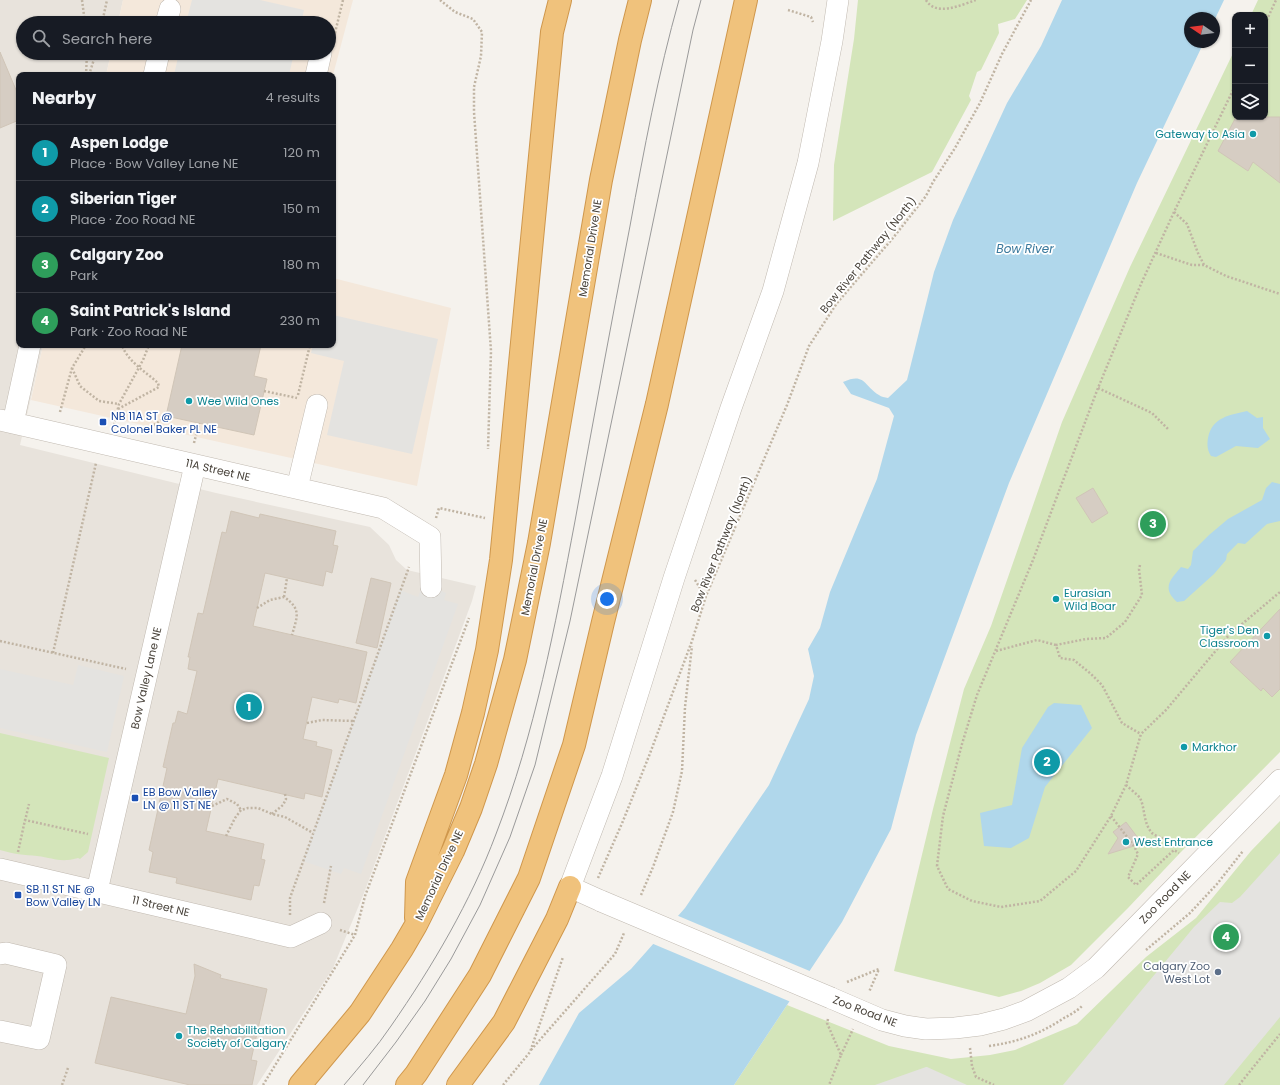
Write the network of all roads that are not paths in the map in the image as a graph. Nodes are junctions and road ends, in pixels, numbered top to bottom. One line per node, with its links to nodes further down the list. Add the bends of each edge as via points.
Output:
1 (545, 0): 6 (highway)
2 (560, 0): 6 (highway)
3 (640, 0): 22 (highway, Memorial Drive NE, via 601,180 539,543 515,660 471,808)
4 (746, 0): 26 (highway, via 659,396 574,745 529,878 480,975)
5 (838, 0): 19 (street, via 808,163 773,291 679,563 612,776)
6 (552, 32): 22 (highway, via 501,560 487,650 473,713 456,775 417,882)
7 (157, 60): 9 (street)
8 (319, 60): 10 (street)
9 (155, 72)
10 (317, 72)
11 (29, 348): 13 (street)
12 (317, 405): 15 (street)
13 (6, 421): 14 (street, 11A Street NE)
14 (195, 464): 15 (street, 11A Street NE); 20 (street, Bow Valley Lane NE)
15 (297, 488): 16 (street, 11A Street NE, via 383,508 430,537)
16 (431, 587)
17 (1280, 780): 19 (street, Zoo Road NE, bridge, via 1096,968 1069,988 1026,1011 980,1025 926,1029 882,1020 599,892)
18 (0, 869): 20 (street, 11 Street NE)
19 (570, 887): 27 (highway, via 557,919 504,1022)
20 (97, 891): 21 (street, 11 Street NE, via 291,936)
21 (321, 923)
22 (416, 925): 25 (highway, Memorial Drive NE, via 360,1013)
23 (0, 954): 24 (street, via 6,953 56,965 39,1039)
24 (0, 1031)
25 (300, 1085)
26 (407, 1085)
27 (458, 1085)

